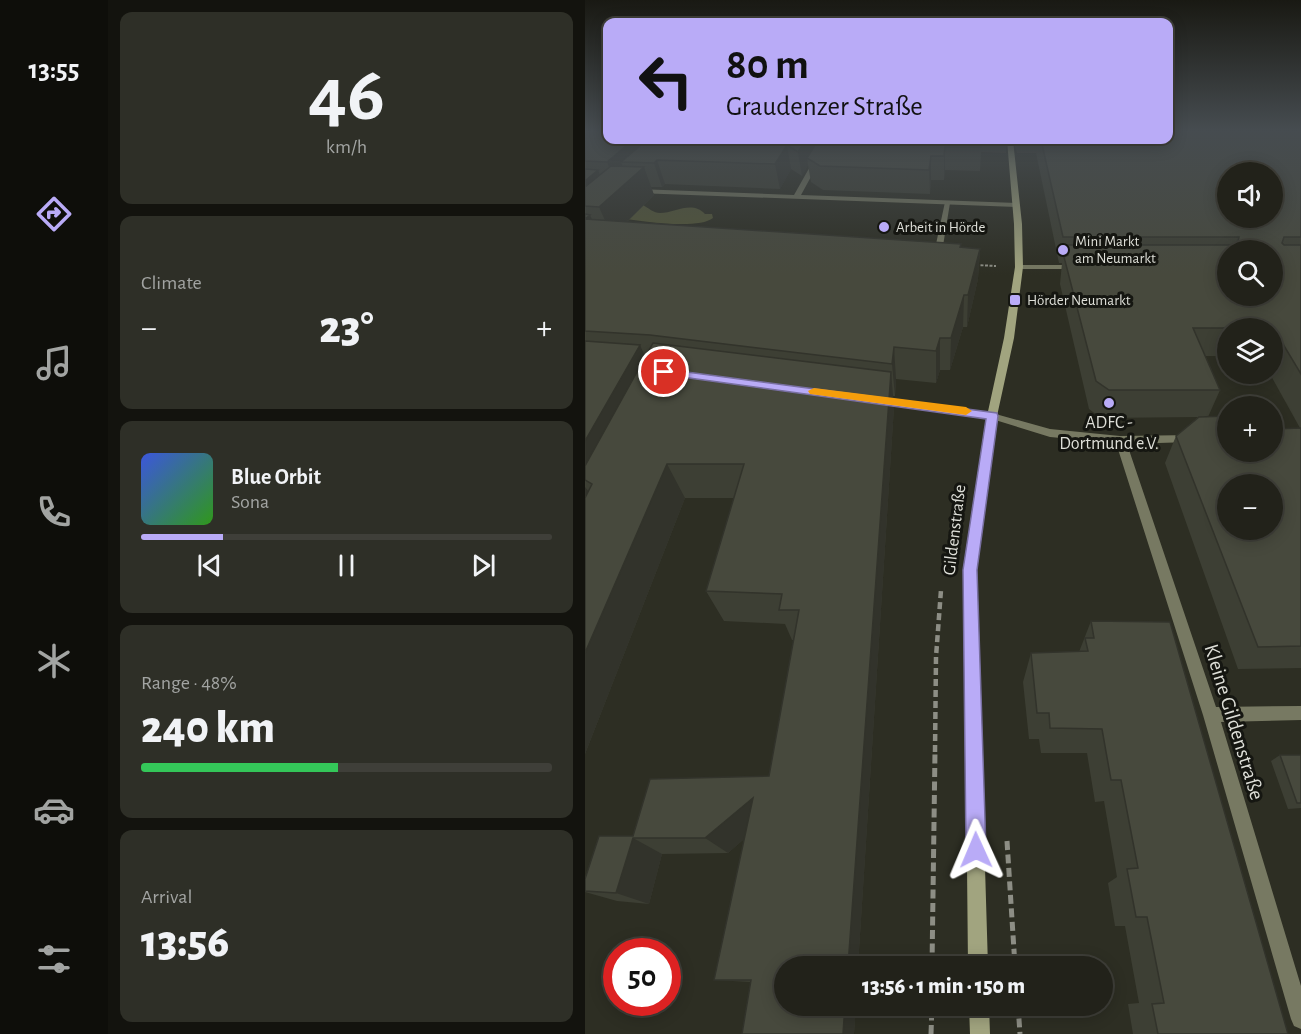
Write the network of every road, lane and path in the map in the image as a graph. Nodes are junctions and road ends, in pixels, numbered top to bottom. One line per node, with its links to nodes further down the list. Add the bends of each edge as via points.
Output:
1 (807, 178): 4 (street)
2 (1014, 178): 6 (main road, Gildenstraße)
3 (630, 191): 4 (street)
4 (796, 198): 5 (street)
5 (947, 203): 6 (street); 8 (street)
6 (1017, 205): 9 (main road, Gildenstraße)
7 (925, 261): 8 (street)
8 (936, 262): 9 (path)
9 (1019, 267): 10 (street); 12 (main road, Gildenstraße)
10 (1090, 267)
11 (864, 398): 12 (street)
12 (992, 416): 14 (street, via 1050,433); 20 (main road, Gildenstraße, via 970,570)
13 (1203, 438): 14 (street)
14 (1120, 440): 17 (street, Kleine Gildenstraße)
15 (942, 582): 19 (path, via 936,657)
16 (1301, 713): 17 (street)
17 (1211, 716): 25 (street, Kleine Gildenstraße)
18 (1007, 836): 21 (path)
19 (932, 956)
20 (978, 956)
21 (1014, 956)
22 (932, 1016): 26 (path)
23 (979, 1016): 27 (main road)
24 (1019, 1016): 28 (path)
25 (1301, 1019)
26 (931, 1034)
27 (980, 1034)
28 (1020, 1034)

